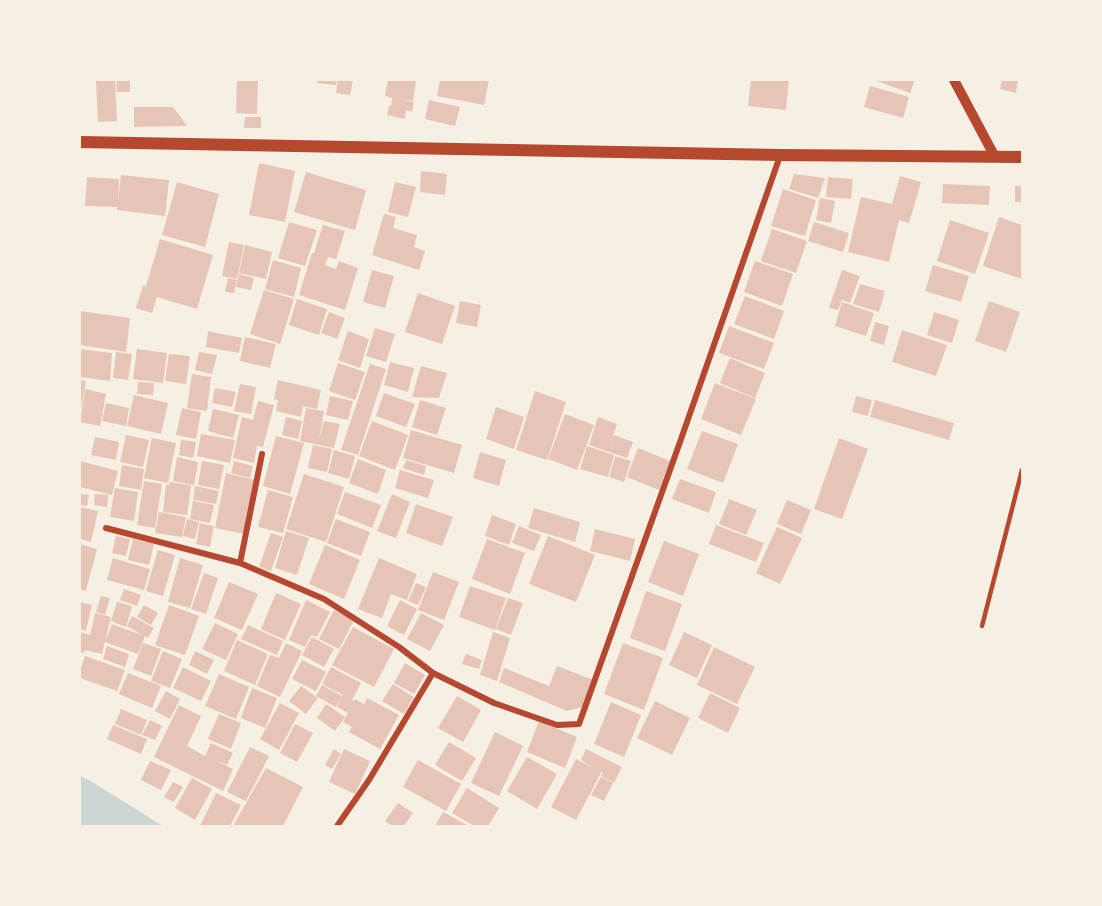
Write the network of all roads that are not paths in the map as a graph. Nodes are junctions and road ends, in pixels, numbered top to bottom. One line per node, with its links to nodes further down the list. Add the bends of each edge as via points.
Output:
1 (954, 80): 4 (street)
2 (80, 142): 3 (main road)
3 (780, 155): 4 (main road); 11 (street, via 579,724 557,725 504,707)
4 (995, 157): 5 (main road)
5 (1023, 157)
6 (262, 454): 9 (street)
7 (1023, 470): 10 (lane)
8 (106, 528): 9 (street)
9 (240, 563): 11 (street, via 324,599)
10 (982, 626)
11 (433, 673): 12 (street)
12 (337, 826)

